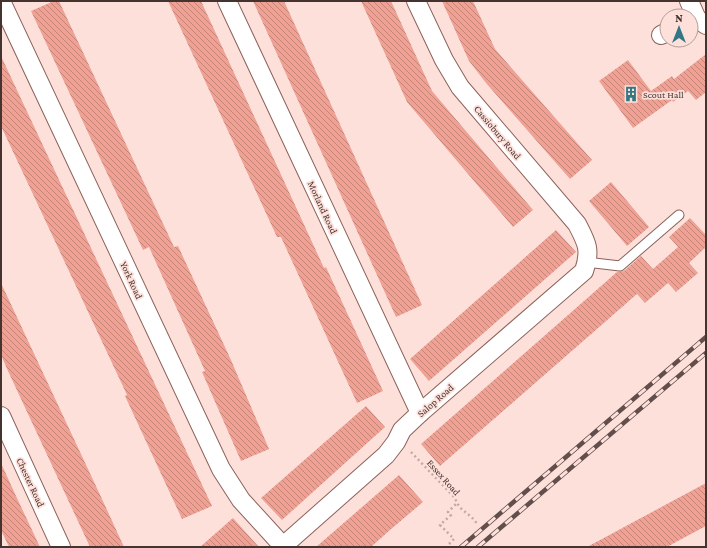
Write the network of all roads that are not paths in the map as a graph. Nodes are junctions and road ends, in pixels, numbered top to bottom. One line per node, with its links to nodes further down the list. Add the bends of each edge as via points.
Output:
1 (1, 1): 9 (street, York Road, via 220,469 241,500)
2 (227, 1): 6 (street, Morland Road)
3 (416, 1): 5 (street, Cassiobury Road, via 460,87 577,224 585,240)
4 (679, 215): 5 (lane, via 620,266)
5 (587, 259): 6 (street, Salop Road, via 584,271)
6 (420, 413): 9 (street, Salop Road, via 402,430 386,455)
7 (1, 416): 8 (street, Chester Road)
8 (61, 547)
9 (282, 547)

